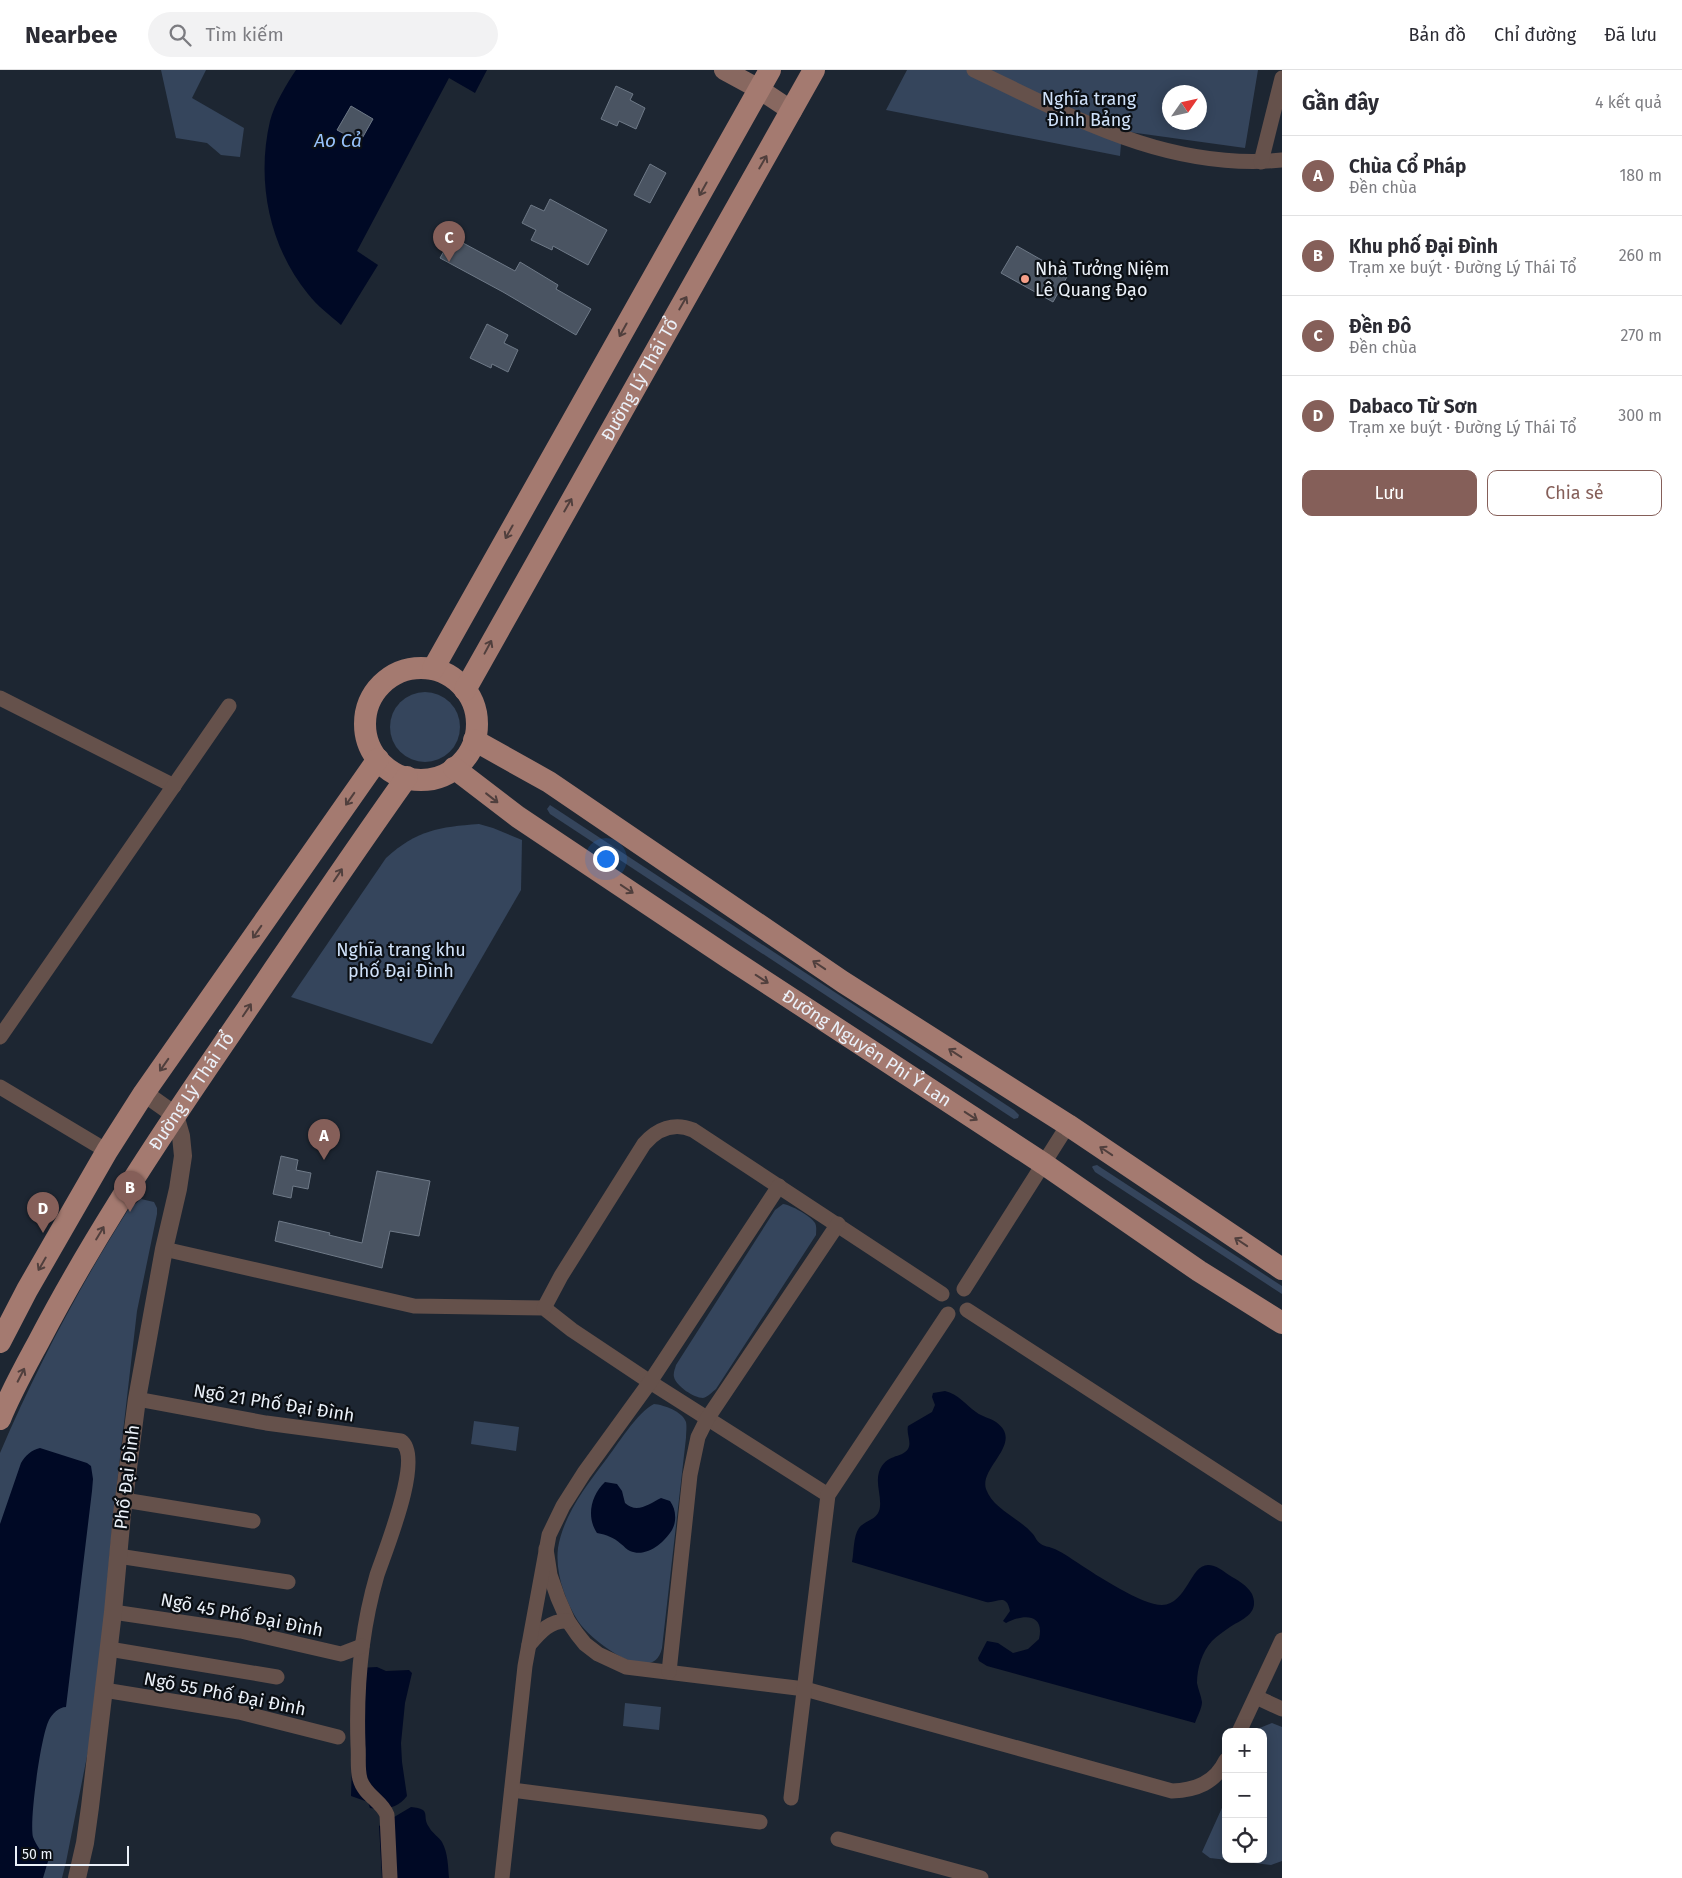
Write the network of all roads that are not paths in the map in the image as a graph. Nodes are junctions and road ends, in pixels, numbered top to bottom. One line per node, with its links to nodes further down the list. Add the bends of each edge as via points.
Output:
1 (724, 70): 5 (main road)
2 (814, 70): 6 (main road, Đường Lý Thái Tổ)
3 (974, 70): 8 (street, via 1094,127 1168,152 1229,162)
4 (1282, 78): 8 (street)
5 (765, 80): 6 (main road); 9 (main road, one-way to 9)
6 (792, 110): 10 (main road, Đường Lý Thái Tổ, one-way to 6)
7 (1282, 160): 8 (street)
8 (1261, 162)
9 (433, 669): 10 (main road, via 451,677); 14 (main road, via 399,672 373,694 365,728)
10 (465, 690): 13 (main road, via 475,710)
11 (0, 698): 17 (street)
12 (229, 706): 17 (street)
13 (474, 740): 15 (main road, via 465,758); 22 (main road, one-way to 13, via 843,982 548,782)
14 (378, 759): 16 (main road); 20 (main road, Đường Lý Thái Tổ, one-way to 20)
15 (454, 768): 16 (main road, via 434,778); 24 (main road, Đường Nguyên Phi Ỷ Lan, one-way to 24, via 518,817)
16 (406, 777): 21 (main road, Đường Lý Thái Tổ, one-way to 16)
17 (174, 786): 18 (street)
18 (0, 1037)
19 (0, 1086): 23 (street)
20 (144, 1093): 21 (street); 23 (main road, Đường Lý Thái Tổ)
21 (175, 1115): 27 (street, Phố Đại Đình, via 183,1156); 39 (main road, Đường Lý Thái Tổ, one-way to 21, via 62,1295)
22 (1068, 1126): 24 (street); 28 (main road, one-way to 22)
23 (107, 1151): 35 (main road, Đường Lý Thái Tổ, one-way to 35)
24 (1044, 1164): 29 (street); 34 (main road, Đường Nguyên Phi Ỷ Lan)
25 (779, 1186): 26 (street); 31 (street, via 694,1130 677,1126 658,1132 639,1152); 36 (street)
26 (838, 1224): 30 (street); 38 (street)
27 (164, 1249): 31 (street, via 414,1306); 37 (street, Phố Đại Đình)
28 (1282, 1269)
29 (964, 1289): 30 (street, via 954,1286); 32 (street, via 969,1296)
30 (942, 1294): 33 (street, via 941,1304)
31 (544, 1308): 36 (street)
32 (967, 1310): 33 (street, via 960,1315); 42 (street)
33 (948, 1314): 40 (street)
34 (1282, 1323)
35 (0, 1342)
36 (650, 1382): 38 (street); 44 (street, via 584,1473 556,1520)
37 (137, 1400): 41 (street, Phố Đại Đình); 50 (street, Ngõ 21 Phố Đại Đình, via 405,1444 409,1455 404,1494 377,1576)
38 (707, 1419): 40 (street); 54 (street, via 698,1437 690,1475)
39 (0, 1420)
40 (828, 1495): 56 (street)
41 (124, 1500): 43 (street); 45 (street, Phố Đại Đình)
42 (1282, 1514)
43 (253, 1521)
44 (546, 1550): 48 (street, via 550,1575); 51 (street)
45 (118, 1556): 46 (street); 47 (street, Phố Đại Đình)
46 (288, 1582)
47 (113, 1612): 50 (street, Ngõ 45 Phố Đại Đình, via 241,1631 341,1654); 52 (street, Phố Đại Đình)
48 (568, 1621): 51 (street, via 547,1626); 54 (street, via 585,1644 598,1654 626,1667)
49 (1282, 1640): 53 (street)
50 (362, 1646): 68 (street, via 357,1722 360,1778 363,1788 384,1807 387,1815)
51 (529, 1646): 63 (street)
52 (109, 1648): 55 (street); 57 (street, Phố Đại Đình)
53 (1277, 1668): 58 (street)
54 (669, 1672): 56 (street)
55 (278, 1676)
56 (805, 1689): 62 (street, via 1172,1792 1191,1790 1209,1781); 64 (street)
57 (104, 1690): 61 (street, Ngõ 55 Phố Đại Đình, via 238,1712); 67 (street, Phố Đại Đình, via 85,1844)
58 (1256, 1697): 59 (street); 60 (street)
59 (1282, 1709)
60 (1241, 1728)
61 (338, 1737)
62 (1222, 1767)
63 (512, 1790): 65 (street); 69 (street)
64 (792, 1798)
65 (760, 1822)
66 (838, 1839): 70 (street)
67 (77, 1878)
68 (390, 1878)
69 (502, 1878)
70 (981, 1878)

